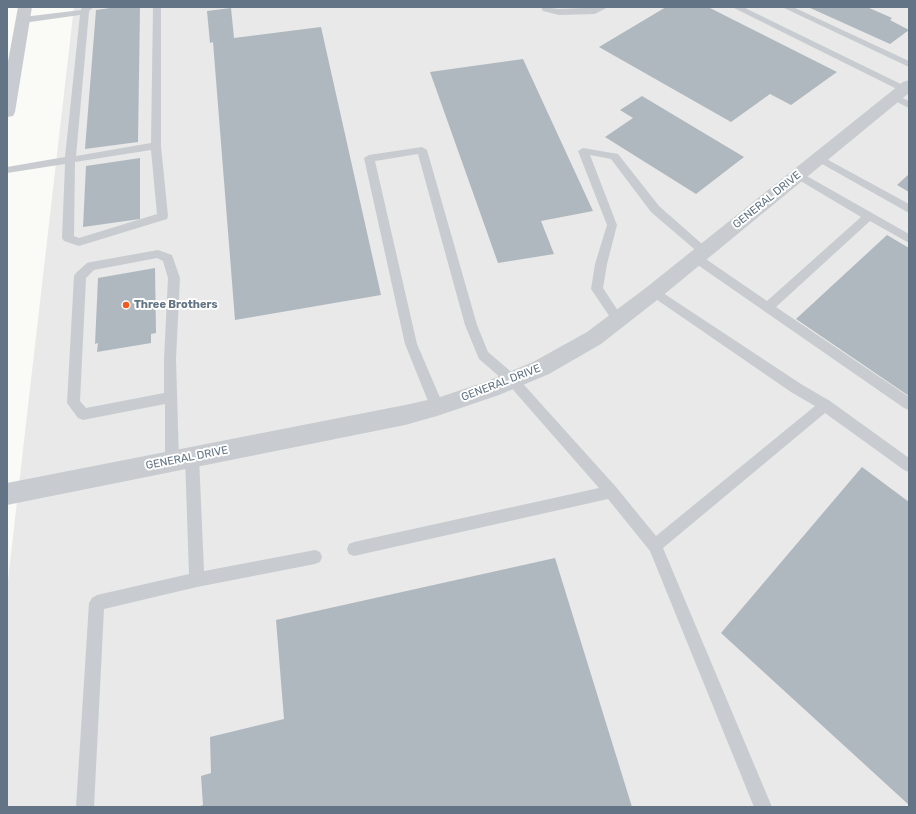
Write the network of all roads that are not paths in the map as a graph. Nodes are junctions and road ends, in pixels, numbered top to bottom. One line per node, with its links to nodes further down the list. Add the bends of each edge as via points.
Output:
1 (157, 7): 11 (lane)
2 (545, 7): 3 (lane, via 558,12 595,11)
3 (604, 7)
4 (736, 7): 9 (lane)
5 (786, 7): 8 (lane)
6 (88, 9): 7 (lane); 13 (lane)
7 (24, 13): 10 (street)
8 (909, 64)
9 (904, 94): 12 (street, GENERAL DRIVE)
10 (7, 112)
11 (156, 146): 13 (lane); 13 (lane, via 163,216 79,242 68,238)
12 (820, 158): 15 (street, GENERAL DRIVE); 16 (lane)
13 (70, 160): 14 (lane)
14 (7, 170)
15 (798, 175): 17 (lane); 19 (street, GENERAL DRIVE)
16 (909, 209)
17 (869, 216): 18 (lane); 21 (lane)
18 (909, 239)
19 (700, 254): 20 (street, GENERAL DRIVE); 21 (lane); 22 (lane, via 655,209 614,156 583,151 612,226 596,289)
20 (654, 292): 22 (street, GENERAL DRIVE); 26 (lane)
21 (768, 307): 25 (lane)
22 (618, 320): 23 (street, GENERAL DRIVE, via 569,354)
23 (512, 380): 27 (street, GENERAL DRIVE); 27 (lane, via 483,355 480,349 422,150 369,158 411,344); 30 (lane)
24 (172, 398): 24 (lane, via 170,359 174,278 168,258 158,254 91,266 80,276 73,403 83,414); 28 (lane)
25 (909, 404)
26 (825, 405): 29 (lane); 32 (lane)
27 (437, 407): 28 (street, GENERAL DRIVE)
28 (182, 458): 31 (street, GENERAL DRIVE); 35 (lane)
29 (909, 466)
30 (611, 492): 32 (lane); 33 (lane)
31 (7, 494)
32 (655, 546): 37 (lane)
33 (354, 549)
34 (315, 557): 35 (lane)
35 (198, 580): 36 (lane, via 97,603)
36 (85, 807)
37 (763, 807)

